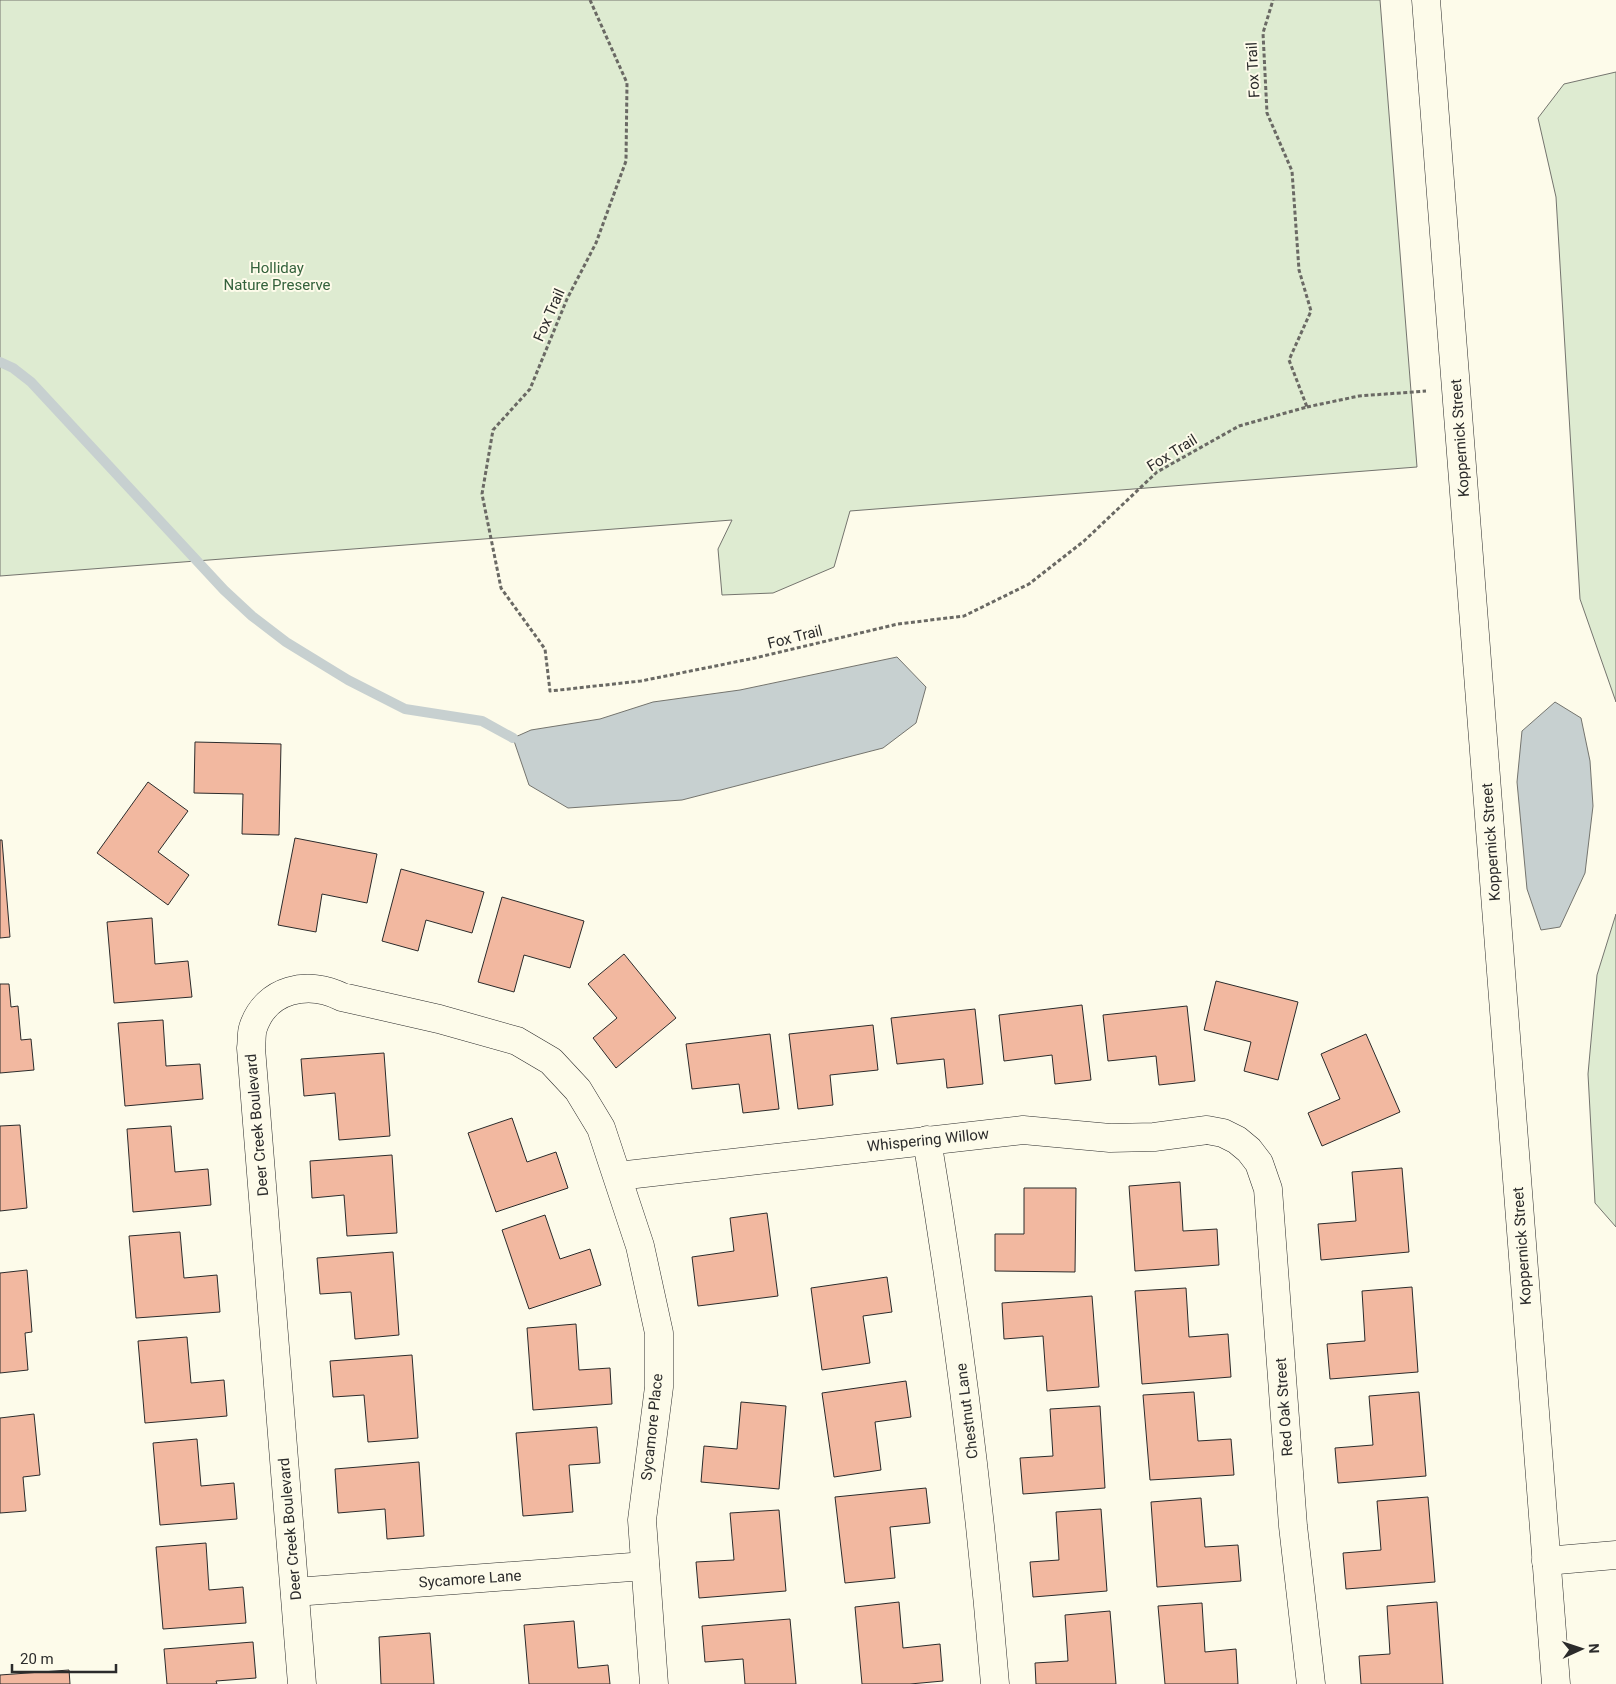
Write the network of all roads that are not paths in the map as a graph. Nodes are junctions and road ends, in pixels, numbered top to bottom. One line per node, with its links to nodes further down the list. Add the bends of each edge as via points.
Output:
1 (1426, 0): 6 (street, Koppernick Street)
2 (926, 1140): 3 (street, Whispering Willow, via 1022,1130 1110,1138 1154,1137 1207,1130); 4 (street, Whispering Willow); 11 (street, Chestnut Lane, via 968,1413)
3 (1237, 1140): 12 (street, Red Oak Street, via 1259,1162 1268,1189 1293,1526)
4 (618, 1176): 7 (street, Sycamore Place, via 640,1246 659,1333 659,1387 642,1520); 8 (street, Deer Creek Boulevard, via 601,1128 578,1090 551,1061 517,1041 342,997 315,987 286,992 263,1011 253,1028 251,1048)
5 (1616, 1555): 6 (street)
6 (1546, 1561): 13 (street, Koppernick Street)
7 (645, 1566): 8 (street, Sycamore Lane); 10 (street, Sycamore Place)
8 (295, 1592): 9 (street, Deer Creek Boulevard)
9 (302, 1684)
10 (654, 1684)
11 (995, 1684)
12 (1311, 1684)
13 (1556, 1684)

